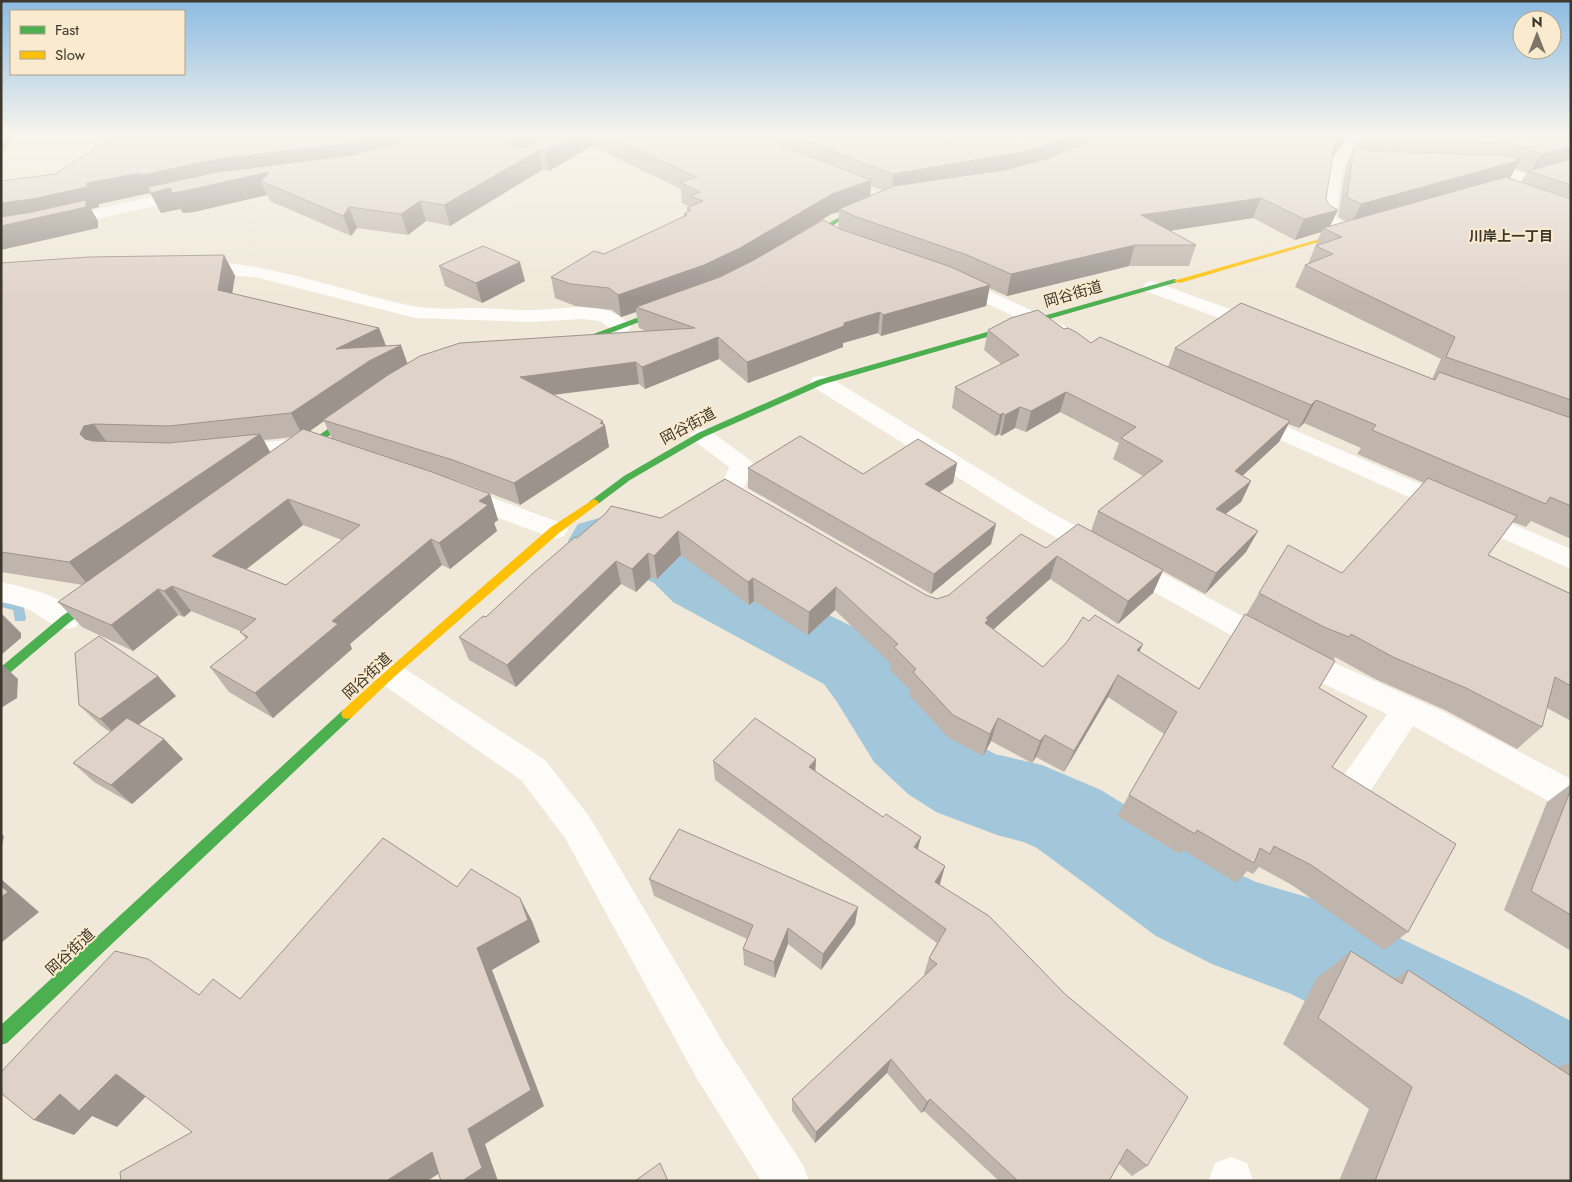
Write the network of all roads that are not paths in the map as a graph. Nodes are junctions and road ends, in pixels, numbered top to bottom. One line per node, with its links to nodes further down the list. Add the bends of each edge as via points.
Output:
1 (208, 190): 7 (street)
2 (1332, 190): 6 (street, via 1327,220)
3 (877, 198): 5 (main road)
4 (1367, 227): 6 (main road, 岡谷街道)
5 (822, 229): 8 (street); 9 (main road)
6 (1348, 232): 12 (main road, 岡谷街道)
7 (1, 233)
8 (838, 238)
9 (788, 250)
10 (172, 266): 15 (street, via 210,266 259,273 415,312 531,316 582,313 605,316)
11 (939, 276): 14 (street)
12 (1152, 287): 14 (main road, 岡谷街道); 16 (street)
13 (680, 305): 15 (main road)
14 (1036, 320): 17 (street); 19 (main road, 岡谷街道)
15 (621, 327): 18 (main road, via 589,338)
16 (1273, 331)
17 (1079, 340)
18 (553, 342)
19 (821, 382): 22 (main road, 岡谷街道); 29 (street)
20 (372, 401): 23 (main road)
21 (1229, 409): 32 (street)
22 (700, 434): 28 (street, via 742,465 731,491); 30 (main road, 岡谷街道, via 628,478)
23 (311, 444): 24 (street); 25 (street); 26 (main road)
24 (339, 453)
25 (213, 454)
26 (287, 461)
27 (442, 487): 30 (street)
28 (773, 516)
29 (1041, 518): 31 (street); 38 (street, via 1290,655)
30 (555, 530): 37 (main road, 岡谷街道)
31 (1020, 536)
32 (1571, 560)
33 (114, 585): 35 (main road)
34 (1, 592): 35 (street, via 36,601)
35 (66, 619): 36 (main road)
36 (1, 674)
37 (390, 674): 41 (main road, 岡谷街道); 42 (street, via 533,770 577,827 711,1062)
38 (1406, 709): 39 (street); 40 (street)
39 (1350, 792)
40 (1571, 796)
41 (1, 1037)
42 (787, 1181)

